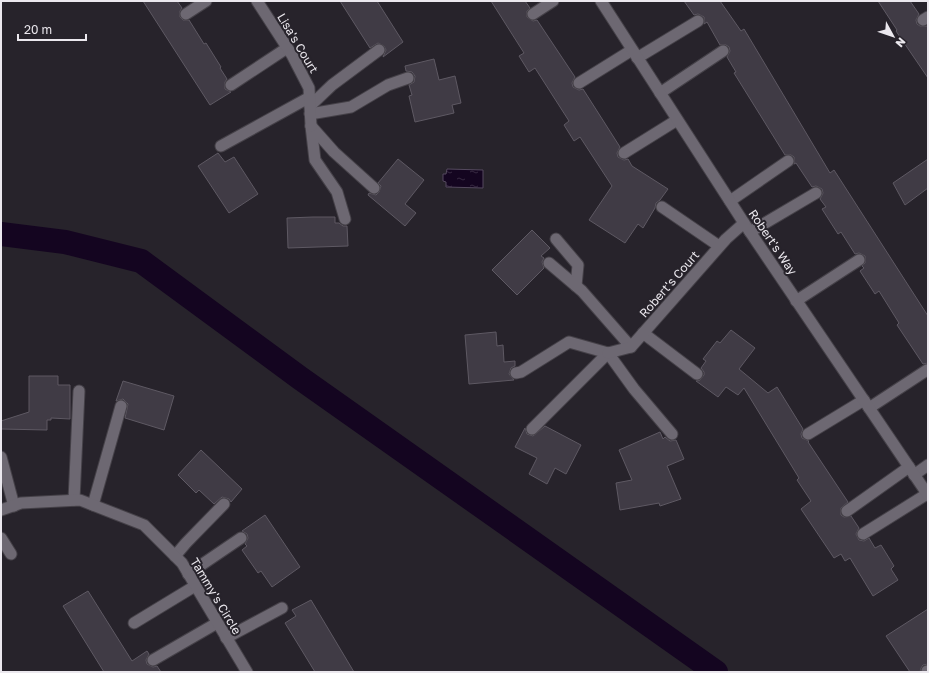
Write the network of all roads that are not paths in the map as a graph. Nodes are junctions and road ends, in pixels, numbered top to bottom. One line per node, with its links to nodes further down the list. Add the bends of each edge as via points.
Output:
1 (206, 1): 5 (street)
2 (257, 1): 8 (street, Lisa's Court)
3 (553, 1): 6 (street)
4 (601, 1): 11 (street, Robert's Way)
5 (186, 14)
6 (534, 14)
7 (698, 22): 11 (street)
8 (287, 48): 14 (street); 16 (street, Lisa's Court, via 309,88)
9 (379, 50): 16 (street, via 332,85)
10 (723, 51): 15 (street)
11 (635, 54): 13 (street); 15 (street, Robert's Way)
12 (408, 78): 16 (street, via 388,85 350,107)
13 (579, 83)
14 (230, 85)
15 (660, 93): 17 (street, Robert's Way)
16 (310, 111): 18 (street); 21 (street, via 334,152); 25 (street, via 315,160 336,192)
17 (677, 120): 19 (street); 23 (street, Robert's Way)
18 (221, 146)
19 (624, 153)
20 (788, 160): 23 (street)
21 (374, 188)
22 (816, 192): 26 (street, Robert's Court)
23 (730, 201): 26 (street, Robert's Way)
24 (662, 207): 28 (street)
25 (345, 219)
26 (747, 228): 28 (street, Robert's Court); 32 (street, Robert's Way)
27 (556, 239): 31 (street, via 578,265)
28 (719, 246): 33 (street, Robert's Court)
29 (859, 260): 32 (street)
30 (549, 263): 31 (street)
31 (576, 286): 34 (street)
32 (796, 301): 40 (street, Robert's Way)
33 (643, 333): 34 (street, Robert's Court); 38 (street)
34 (631, 346): 35 (street)
35 (608, 353): 37 (street, via 569,342); 42 (street); 43 (street)
36 (927, 370): 40 (street)
37 (516, 373)
38 (697, 374)
39 (79, 391): 49 (street)
40 (866, 404): 44 (street); 47 (street, Robert's Way)
41 (121, 406): 51 (street)
42 (532, 429)
43 (672, 434)
44 (808, 434)
45 (1, 457): 52 (street)
46 (928, 465): 47 (street)
47 (912, 471): 48 (street, Robert's Way); 54 (street)
48 (928, 494): 55 (street)
49 (74, 500): 51 (street, Tammy's Circle); 52 (street, Tammy's Circle, via 21,503)
50 (224, 504): 59 (street)
51 (93, 505): 59 (street, Tammy's Circle, via 144,525)
52 (14, 506): 53 (street, Tammy's Circle)
53 (1, 510)
54 (847, 511)
55 (863, 534)
56 (1, 538): 58 (street)
57 (241, 538): 60 (street)
58 (11, 554)
59 (175, 556): 60 (street, Tammy's Circle)
60 (188, 574): 61 (street, Tammy's Circle)
61 (195, 586): 63 (street); 64 (street, Tammy's Circle)
62 (282, 608): 65 (street)
63 (134, 623)
64 (217, 623): 65 (street, Tammy's Circle); 66 (street)
65 (226, 638): 67 (street, Tammy's Circle)
66 (153, 660)
67 (246, 672)

